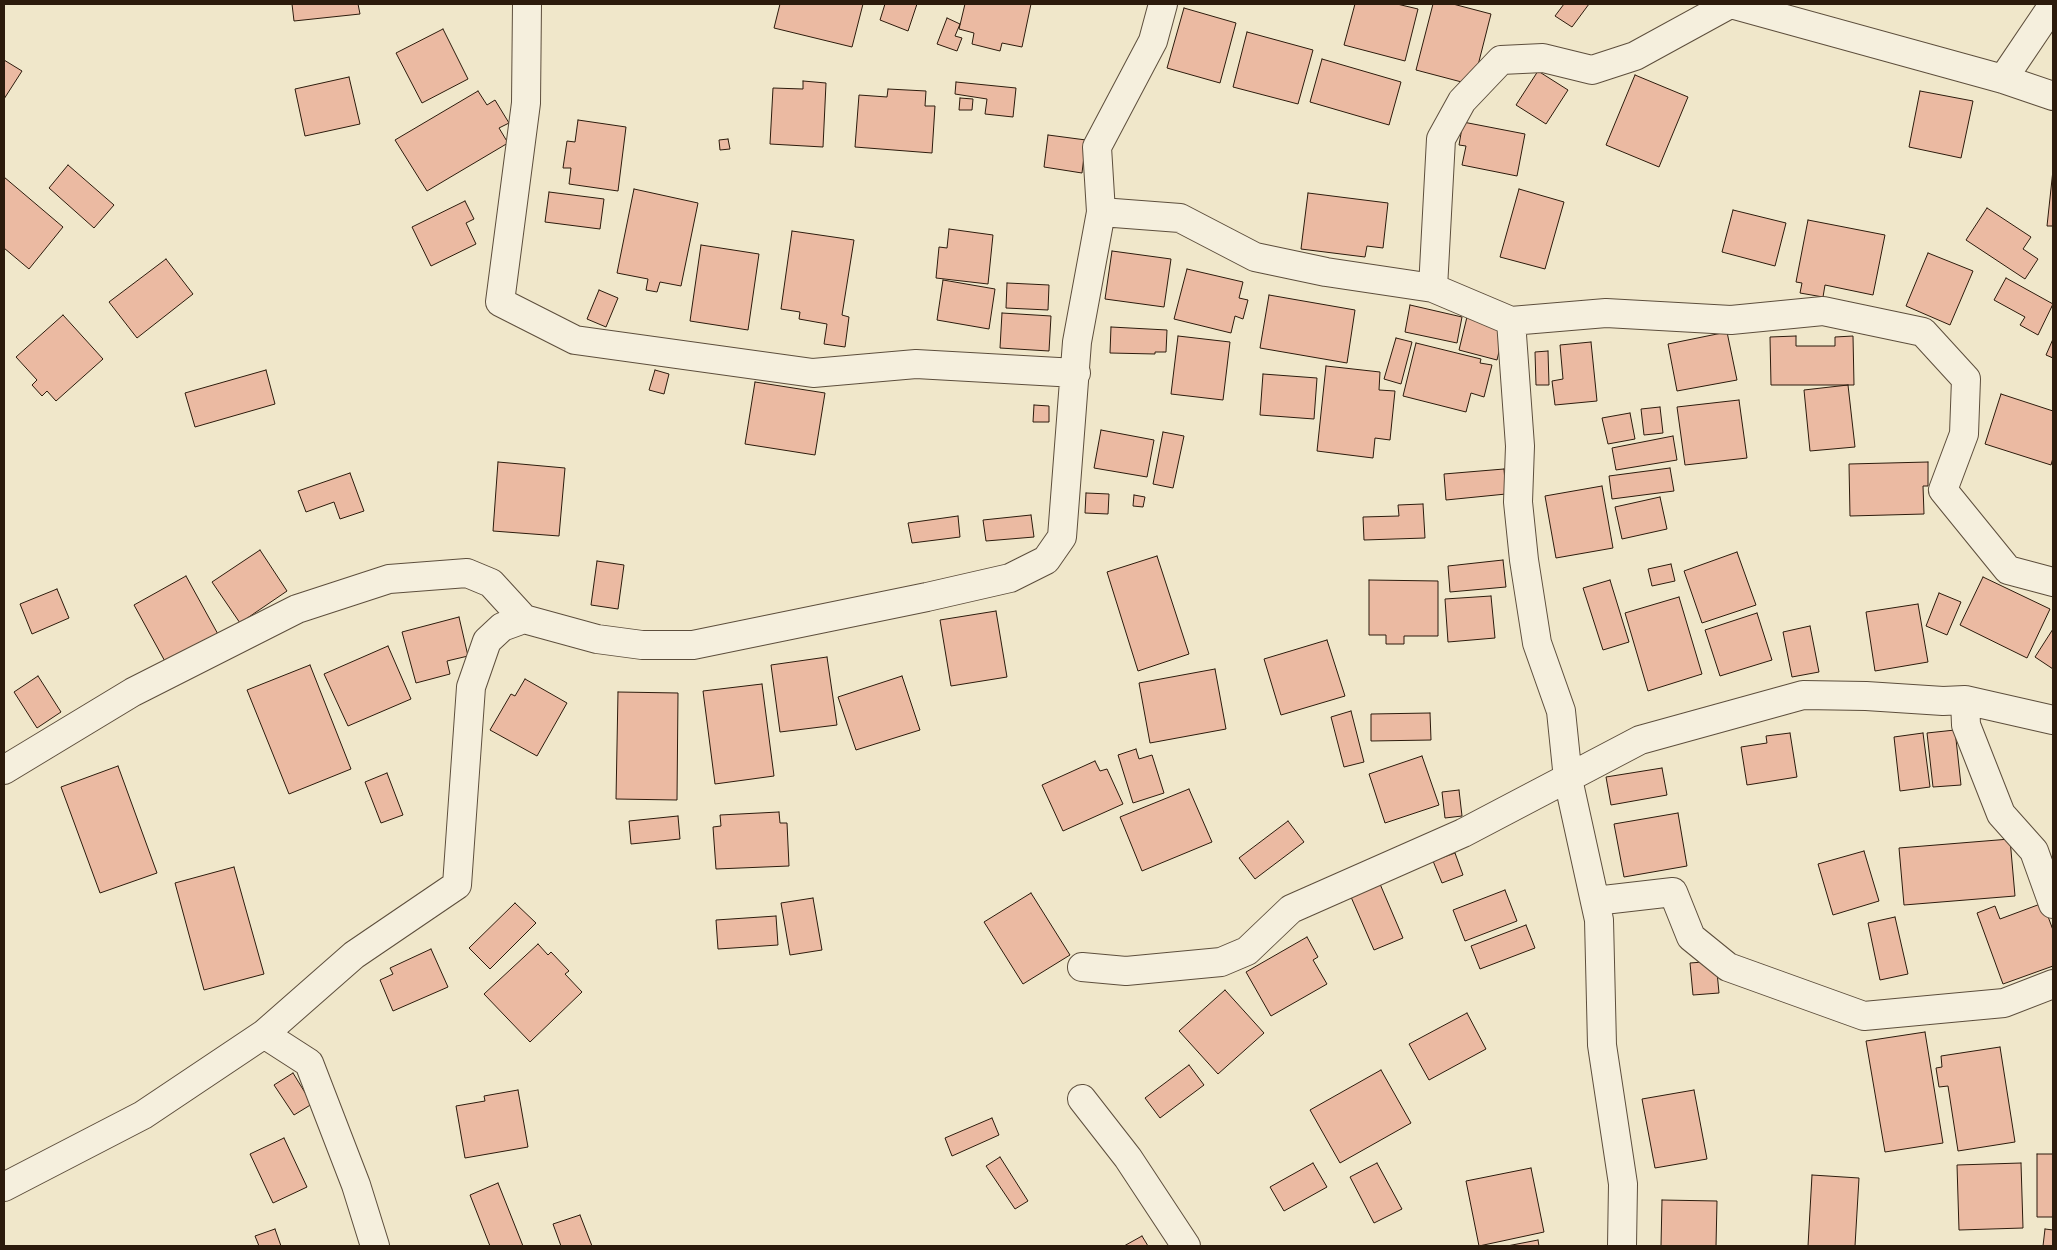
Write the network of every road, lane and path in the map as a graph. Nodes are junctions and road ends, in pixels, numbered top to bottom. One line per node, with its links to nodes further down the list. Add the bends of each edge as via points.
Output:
1 (527, 4): 10 (street, via 526,103 500,302 575,340 813,373 916,364)
2 (1162, 4): 7 (street, via 1153,41 1097,146)
3 (1730, 4): 5 (street); 8 (street, via 1635,56 1592,70 1543,58 1501,60 1462,102 1441,139)
4 (2053, 5): 5 (street)
5 (2003, 79): 6 (street)
6 (2053, 96)
7 (1101, 212): 8 (street, via 1180,218 1255,257 1326,272); 10 (street, via 1077,342)
8 (1433, 288): 9 (street)
9 (1511, 321): 11 (street, via 1606,313 1731,320 1823,311 1923,332 1966,379 1964,434 1943,490 2008,570); 16 (street, via 1520,446 1518,502 1524,560 1537,643 1562,711)
10 (1076, 372): 12 (street, via 1062,538 1046,560 1010,578 693,645 642,645 597,639)
11 (2053, 582)
12 (524, 619): 15 (street, via 492,583 468,573 389,578 297,609 133,692); 21 (street, via 502,627 487,641 472,688 457,885 354,955)
13 (1965, 700): 14 (street); 16 (street, via 1803,695 1640,740); 18 (street, via 1966,725 2001,814 2034,851)
14 (2053, 720)
15 (4, 770)
16 (1568, 779): 17 (street); 19 (street, via 1464,833 1291,910 1246,951 1221,962 1126,971)
17 (1595, 901): 20 (street, via 1673,892 1691,937 1728,967 1864,1016 2004,1003); 26 (street, via 1599,920 1602,1045 1623,1184)
18 (2053, 904)
19 (1082, 967)
20 (2053, 984)
21 (264, 1034): 23 (street, via 143,1115); 24 (street, via 309,1063 356,1185)
22 (1082, 1099): 25 (street, via 1128,1158)
23 (4, 1187)
24 (375, 1246)
25 (1186, 1246)
26 (1622, 1246)

